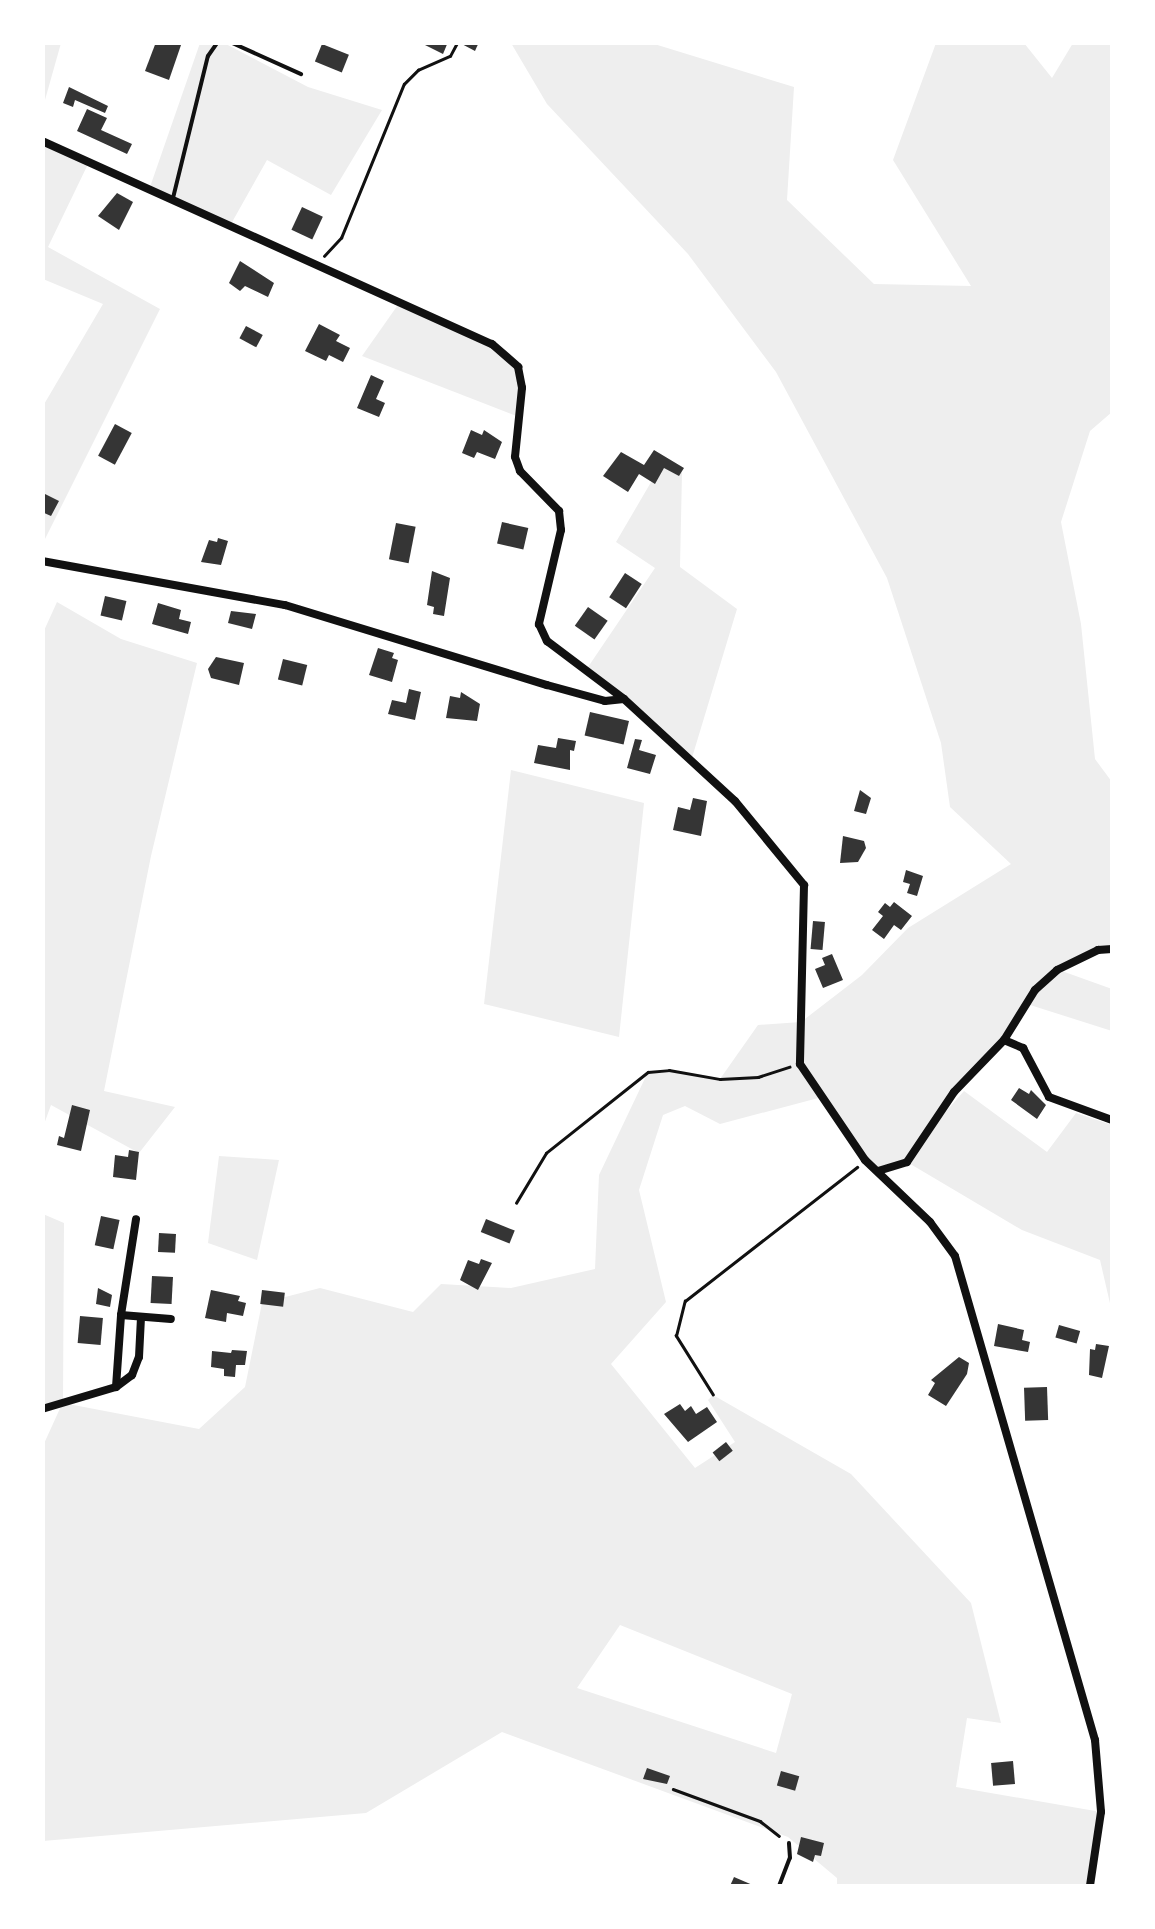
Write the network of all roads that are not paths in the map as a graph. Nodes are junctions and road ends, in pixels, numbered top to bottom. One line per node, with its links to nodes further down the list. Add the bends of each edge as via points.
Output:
1 (227, 42): 2 (lane); 4 (lane, via 217,43 208,56)
2 (302, 74)
3 (42, 141): 4 (street)
4 (173, 198): 6 (street, via 492,344 518,367 515,457 559,511 561,530 539,624 547,642)
5 (42, 562): 6 (street, via 286,606 547,685)
6 (624, 699): 10 (street, via 736,801 804,885 800,1064)
7 (1112, 949): 8 (street, via 1057,970 1035,990)
8 (1004, 1040): 9 (street, via 1023,1048 1049,1097); 10 (street, via 954,1092 907,1162)
9 (1112, 1120)
10 (878, 1170): 19 (street, via 930,1222 956,1256 964,1282 1094,1740 1101,1812)
11 (136, 1219): 12 (street)
12 (121, 1315): 13 (street); 15 (street)
13 (141, 1317): 14 (street); 15 (street, via 132,1376)
14 (171, 1319)
15 (116, 1386): 16 (street)
16 (42, 1409)
17 (789, 1843): 18 (lane)
18 (779, 1886)
19 (1090, 1886)

